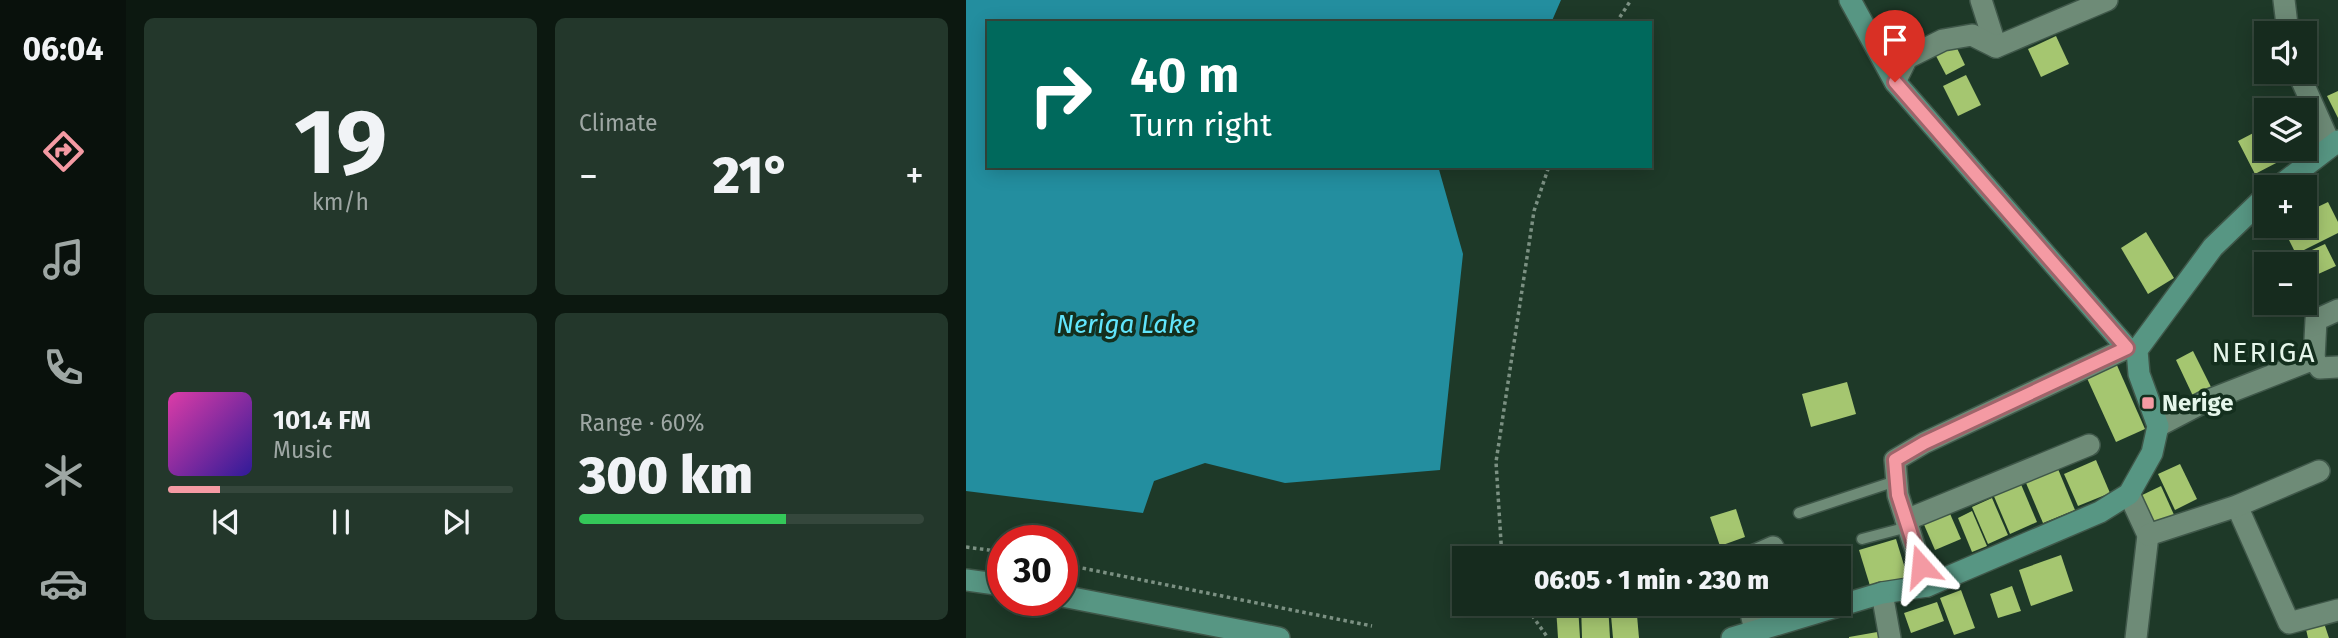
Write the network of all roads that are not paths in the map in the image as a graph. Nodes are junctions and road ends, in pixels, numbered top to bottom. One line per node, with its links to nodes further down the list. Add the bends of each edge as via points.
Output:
1 (1850, 0): 8 (street)
2 (1982, 0): 7 (street)
3 (2107, 0): 5 (street)
4 (2284, 0): 6 (street)
5 (2058, 10): 7 (street)
6 (2287, 21)
7 (1996, 47): 8 (street, via 1972,35 1943,40 1907,58)
8 (1895, 82): 14 (street)
9 (2304, 84): 10 (street)
10 (2335, 144): 11 (street)
11 (2294, 175)
12 (2254, 208): 14 (street, via 2213,247)
13 (2338, 310): 15 (street, via 2316,320)
14 (2132, 349): 17 (street); 20 (street, via 1924,443 1895,460)
15 (2314, 359): 16 (street, via 2320,368); 17 (street, via 2216,397)
16 (2338, 367)
17 (2158, 426): 21 (street, via 2152,453)
18 (2089, 445): 24 (street)
19 (2319, 471): 22 (street)
20 (1896, 481): 23 (lane); 24 (street)
21 (2129, 494): 25 (street); 29 (street, via 2100,512)
22 (2237, 506): 25 (street); 32 (street, via 2289,623)
23 (1799, 513)
24 (1907, 523): 26 (lane); 29 (street)
25 (2148, 536): 39 (street)
26 (1862, 539)
27 (966, 580): 28 (street)
28 (987, 583)
29 (1927, 586): 30 (street)
30 (1882, 593): 34 (street); 38 (street)
31 (1078, 599): 35 (street)
32 (2338, 610)
33 (1752, 616): 34 (street)
34 (1755, 631): 37 (street)
35 (1243, 634): 36 (street)
36 (1279, 638)
37 (1732, 638)
38 (1890, 638)
39 (2136, 638)

